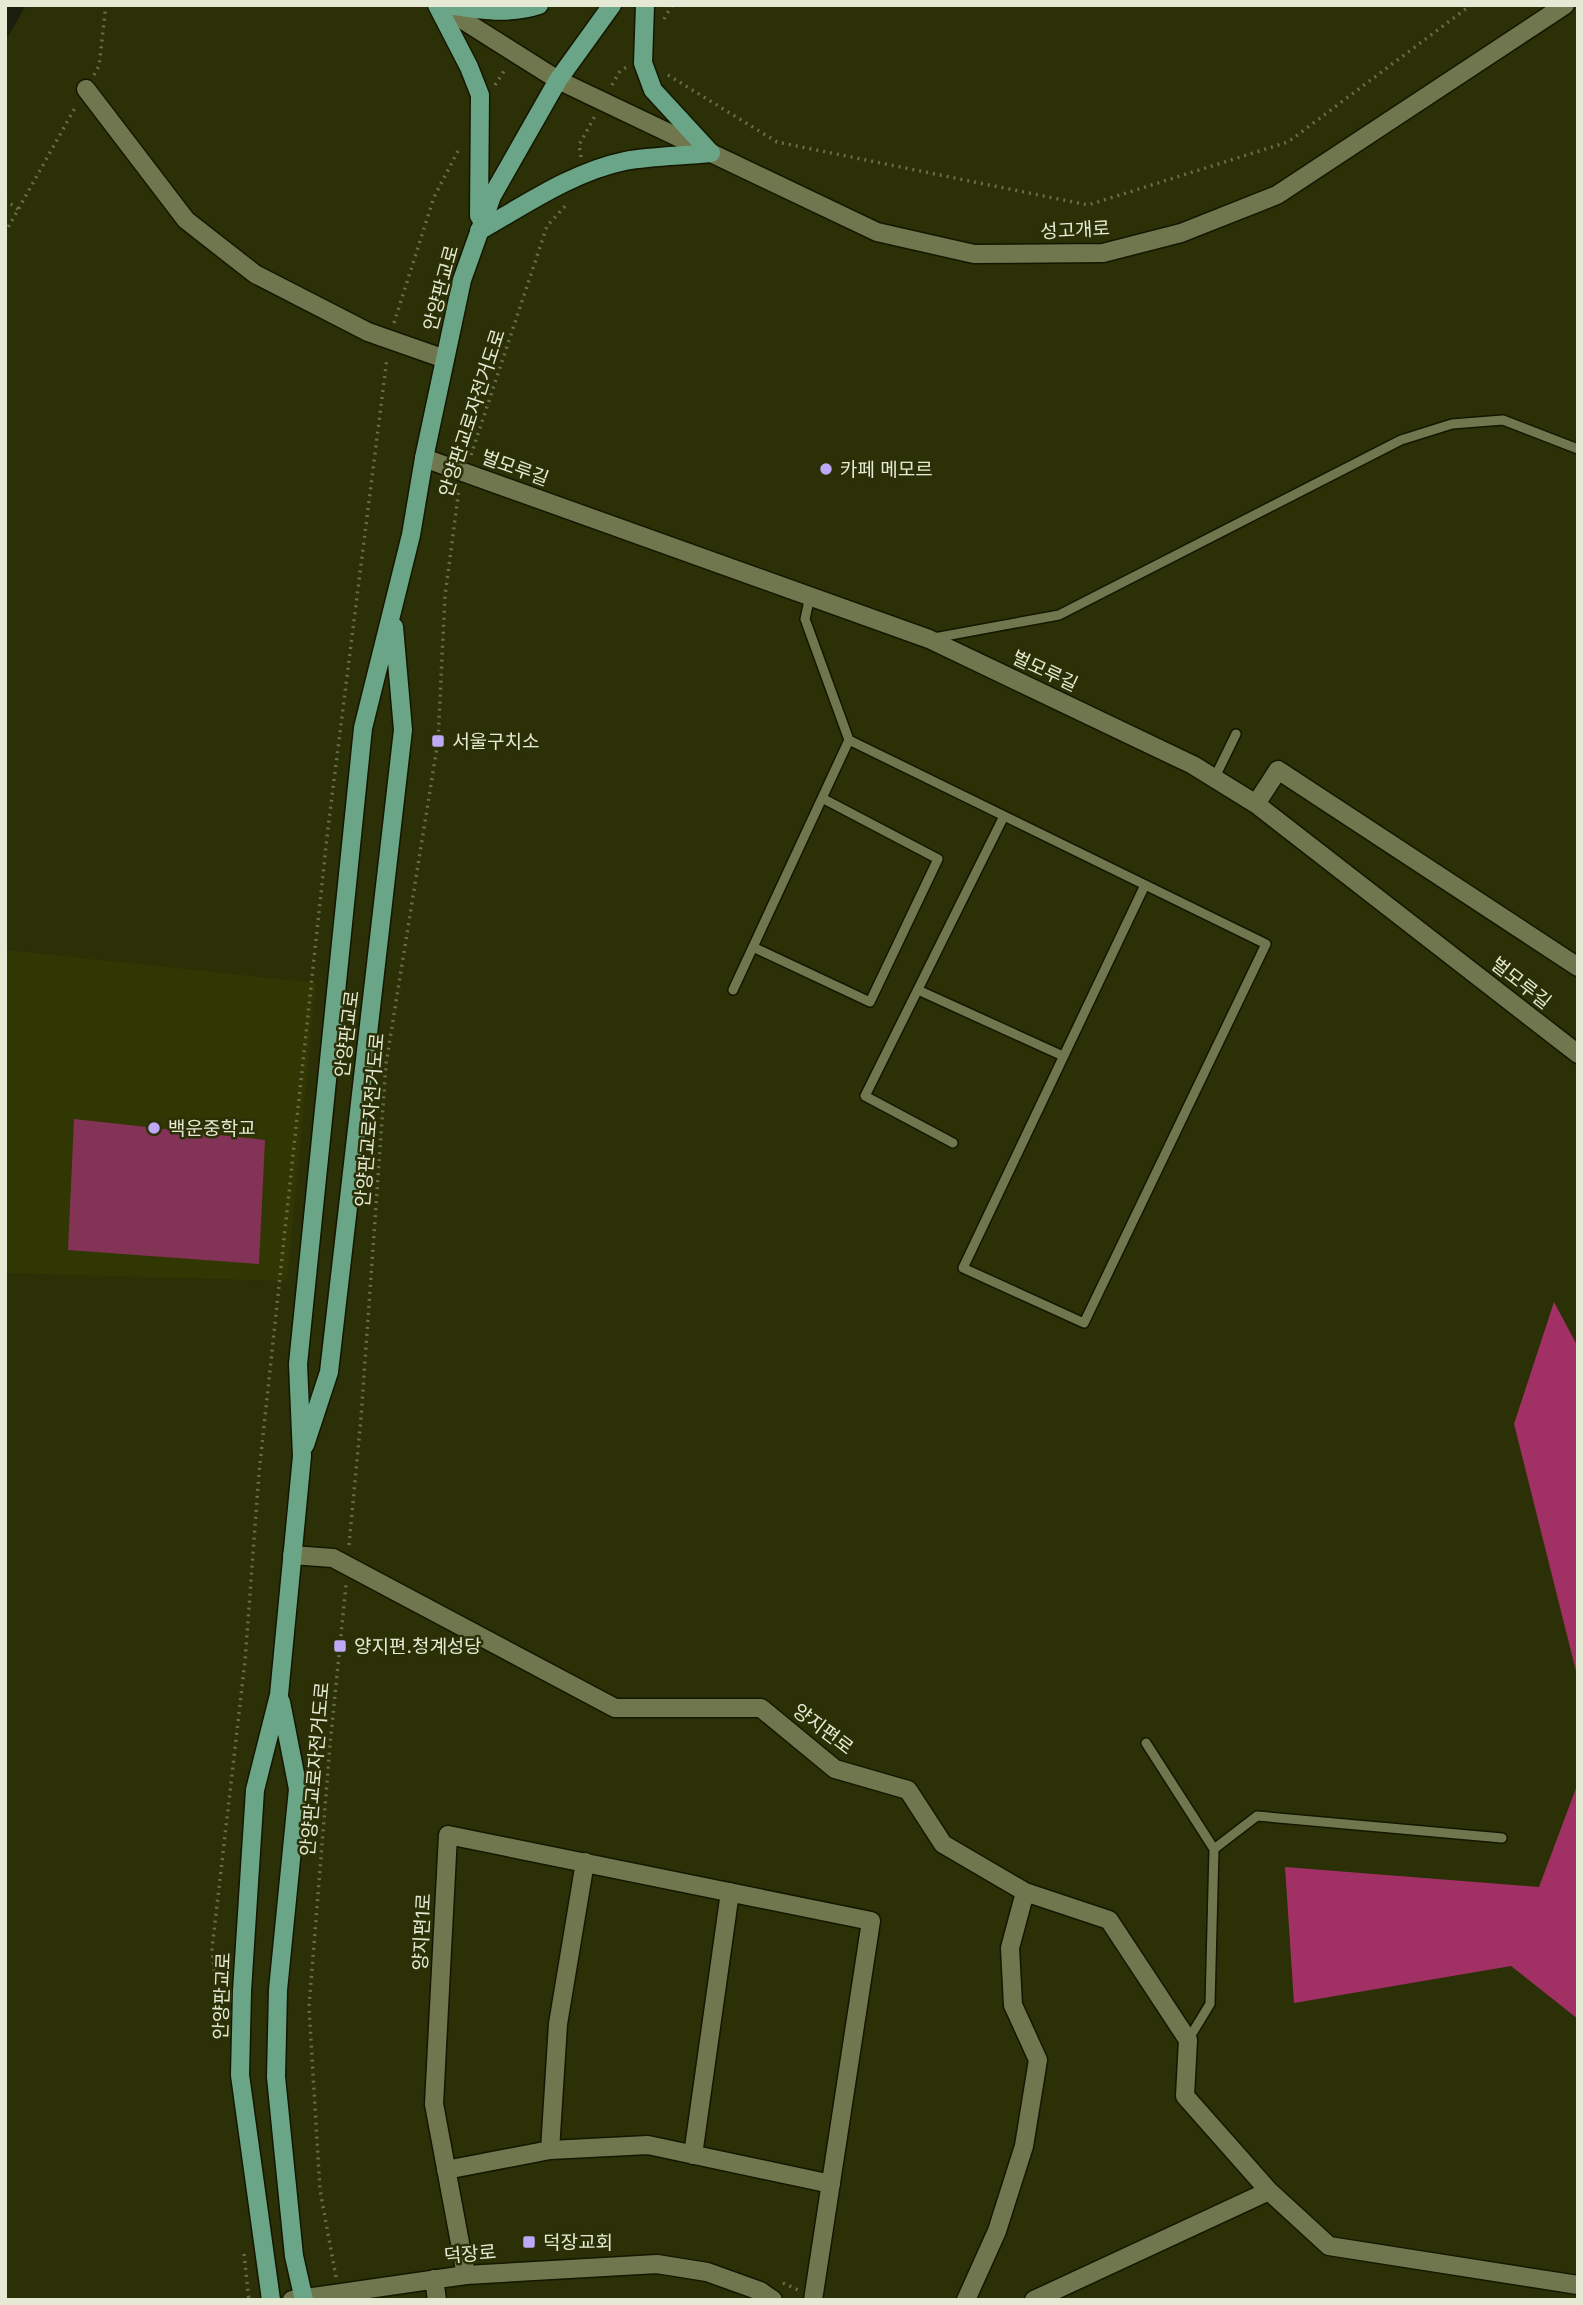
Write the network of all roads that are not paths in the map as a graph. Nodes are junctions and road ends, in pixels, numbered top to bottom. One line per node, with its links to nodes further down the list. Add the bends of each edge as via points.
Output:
1 (438, 5): 7 (street, 성고개로); 10 (main road, via 480,95)
2 (448, 5): 3 (main road, via 521,11)
3 (539, 5)
4 (612, 5): 7 (main road, 안양판교로)
5 (645, 5): 9 (main road, via 643,63 653,90)
6 (1565, 5): 9 (street, 성고개로, via 1277,195 1181,233 1103,253 974,254 877,232)
7 (558, 80): 9 (street, 성고개로); 10 (main road, 안양판교로, via 492,196)
8 (86, 89): 11 (street, via 186,220 255,274 368,332)
9 (711, 153): 10 (main road, via 625,161 583,175)
10 (479, 231): 11 (main road, 안양판교로)
11 (444, 359): 13 (main road, 안양판교로)
12 (1578, 449): 16 (lane, via 1503,420 1452,424 1401,440 1059,615)
13 (425, 458): 14 (street, 벌모루길); 15 (main road, 안양판교로)
14 (810, 596): 16 (street, 벌모루길); 18 (lane, via 805,619)
15 (393, 613): 31 (main road, 안양판교로, via 363,728 298,1364); 31 (main road, 안양판교로, via 403,730 329,1372)
16 (929, 639): 19 (street, 벌모루길)
17 (1236, 734): 19 (lane)
18 (849, 740): 20 (lane); 22 (lane)
19 (1214, 779): 21 (street, 벌모루길)
20 (822, 798): 24 (lane); 24 (lane, via 938,859 870,1002)
21 (1256, 804): 25 (street, via 1278,771); 28 (street, 벌모루길)
22 (1004, 816): 23 (lane); 27 (lane)
23 (1145, 885): 29 (lane); 29 (lane, via 1266,944 1084,1323 962,1268)
24 (753, 947): 26 (lane)
25 (1574, 961)
26 (733, 990)
27 (918, 990): 29 (lane); 30 (lane, via 865,1097)
28 (1578, 1054)
29 (1063, 1056)
30 (953, 1143)
31 (302, 1456): 32 (main road, 안양판교로)
32 (292, 1555): 33 (main road, 안양판교로); 39 (street, 양지편로, via 333,1558 615,1708 761,1708 835,1769 908,1790 943,1844)
33 (279, 1695): 49 (main road, 안양판교로, via 298,1789 278,1990 276,2077); 50 (main road, 안양판교로, via 254,1790 240,2075)
34 (1146, 1743): 36 (lane)
35 (1502, 1838): 36 (lane, via 1257,1816)
36 (1213, 1849): 40 (lane, via 1210,2004)
37 (584, 1862): 38 (street, 양지편1로); 41 (street, via 558,2024); 43 (street, 양지편1로, via 448,1835 434,2104)
38 (730, 1892): 42 (street); 44 (street, 양지편1로, via 871,1921)
39 (1026, 1892): 40 (street, 양지편로, via 1109,1920); 54 (street, via 1010,1948 1013,2005 1038,2060 1024,2146 997,2231)
40 (1188, 2040): 45 (street, via 1185,2096)
41 (550, 2150): 42 (street, via 648,2145); 43 (street)
42 (693, 2155): 44 (street)
43 (446, 2170): 46 (street, 양지편1로)
44 (831, 2184): 53 (street, 양지편1로)
45 (1269, 2191): 48 (street, via 1329,2246); 55 (street)
46 (466, 2275): 47 (street, 덕장로); 52 (street, 덕장로, via 657,2264 707,2272 761,2291)
47 (434, 2279): 49 (street, 덕장로); 51 (street)
48 (1578, 2285)
49 (300, 2299)
50 (271, 2300)
51 (437, 2300)
52 (773, 2300)
53 (813, 2300)
54 (966, 2300)
55 (1034, 2300)

